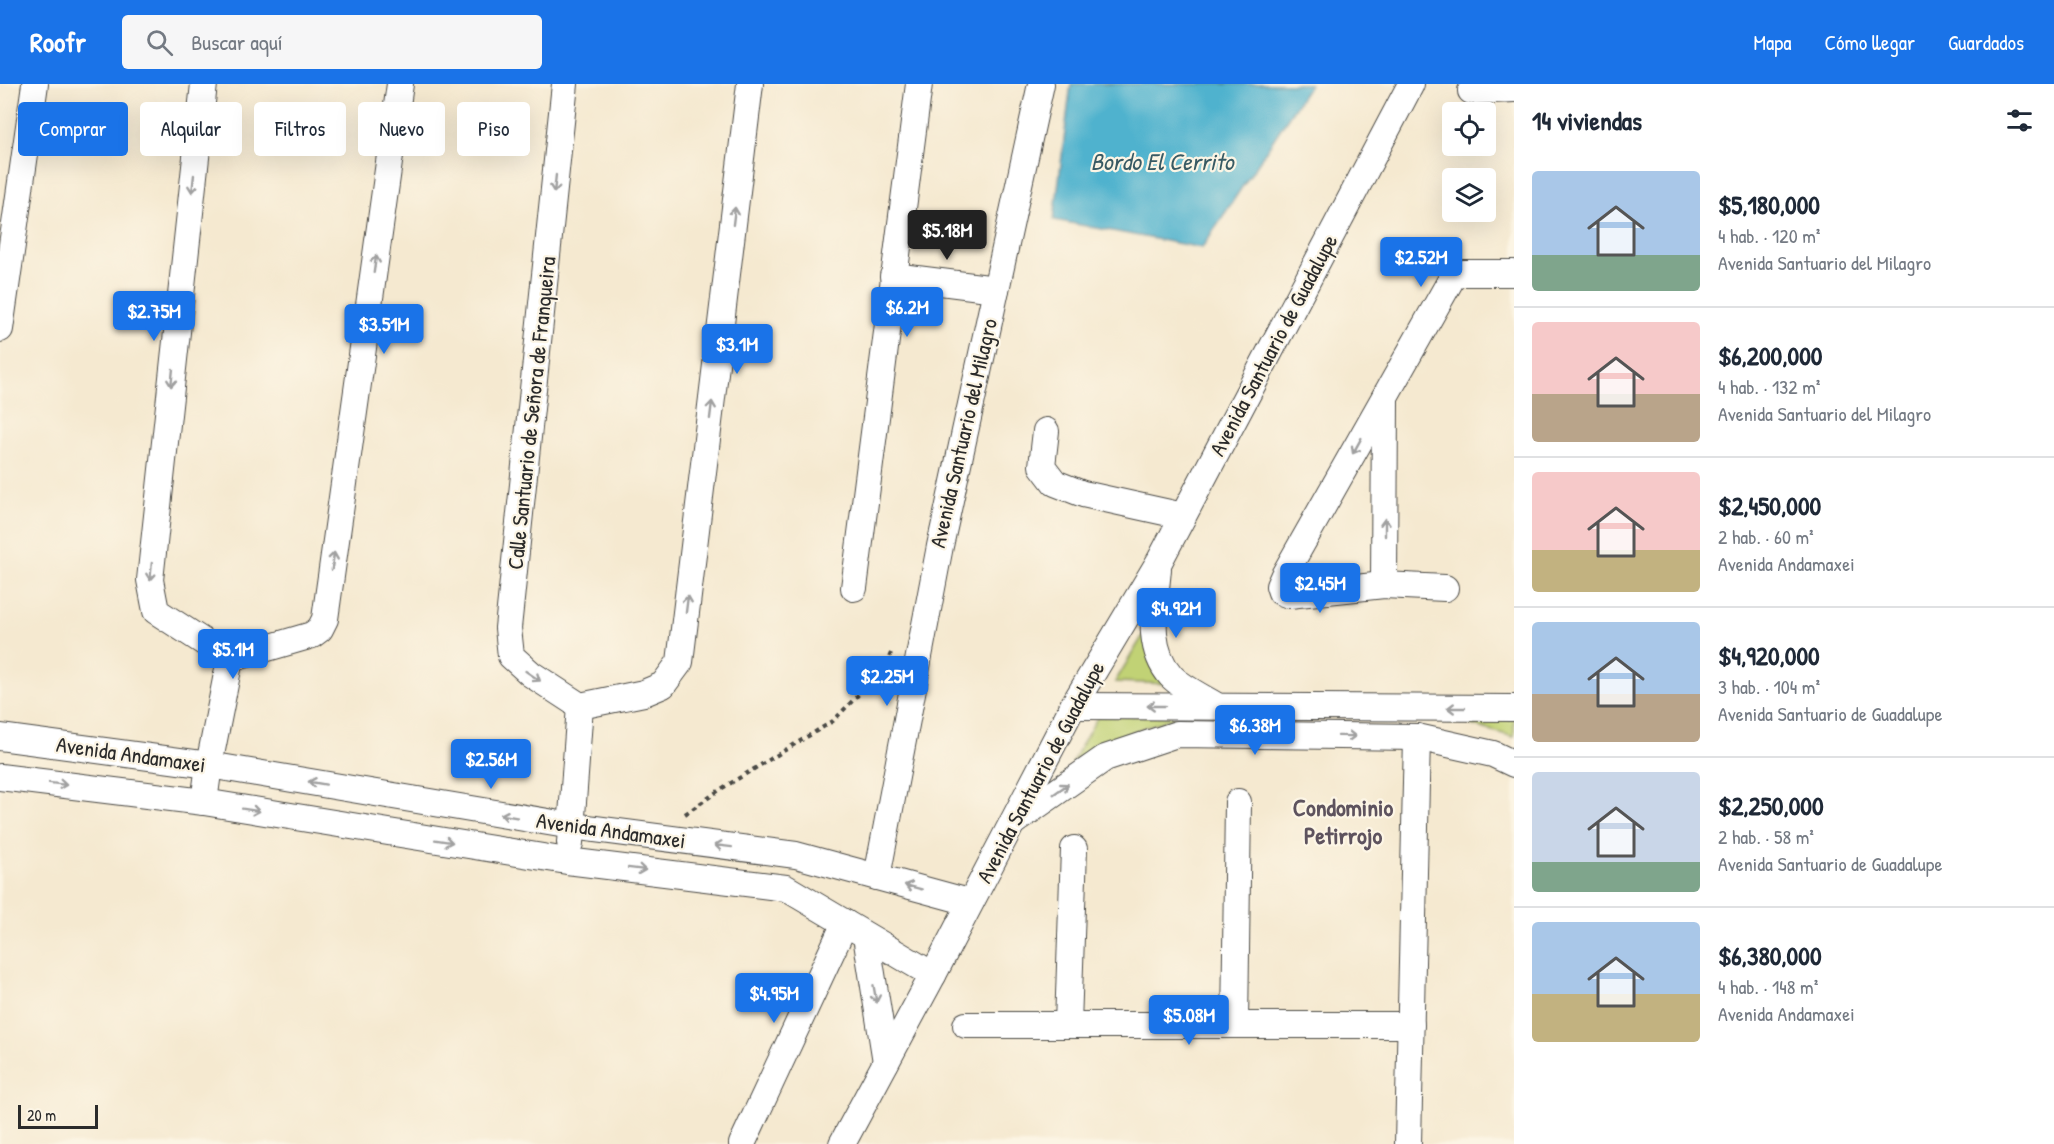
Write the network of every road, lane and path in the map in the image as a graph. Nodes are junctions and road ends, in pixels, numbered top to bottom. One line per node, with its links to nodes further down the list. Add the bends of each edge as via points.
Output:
1 (36, 84): 14 (street)
2 (204, 84): 23 (street, one-way to 23, via 150,580 156,611)
3 (400, 84): 23 (street, one-way to 3, via 312,635 325,619)
4 (565, 84): 24 (street, Calle Santuario de Señora de Franqueira, one-way to 24, via 508,628 511,656 531,675)
5 (750, 84): 24 (street, one-way to 5, via 644,693 663,685 680,662)
6 (919, 84): 12 (street)
7 (1041, 84): 13 (street, Avenida Santuario del Milagro)
8 (1411, 84): 17 (street, Avenida Santuario de Guadalupe)
9 (1514, 89): 10 (street)
10 (1471, 91)
11 (1514, 273): 15 (street, via 1455,275)
12 (893, 276): 13 (street); 20 (street)
13 (996, 289): 40 (street, Avenida Santuario del Milagro, via 940,546)
14 (0, 329)
15 (1385, 395): 19 (street, one-way to 15); 19 (street, one-way to 19, via 1279,586 1289,596)
16 (1047, 431): 17 (street, via 1042,466 1055,483 1083,494)
17 (1183, 516): 18 (street, Avenida Santuario de Guadalupe)
18 (1159, 562): 25 (street, Avenida Santuario de Guadalupe); 26 (street, via 1153,631 1156,655 1172,677)
19 (1384, 585): 21 (street)
20 (854, 588)
21 (1445, 588)
22 (894, 647): 37 (path, via 885,667 833,721 721,789)
23 (230, 659): 31 (street)
24 (580, 706): 36 (street)
25 (1073, 706): 26 (street, one-way to 25); 35 (street, Avenida Santuario de Guadalupe)
26 (1218, 706): 27 (street, one-way to 26)
27 (1514, 708)
28 (1418, 736): 30 (street, via 1493,754); 35 (street, one-way to 28, via 1105,759 1177,734); 47 (street)
29 (0, 737): 31 (street, Avenida Andamaxei)
30 (1514, 764)
31 (209, 765): 33 (street); 36 (street, Avenida Andamaxei, one-way to 31)
32 (0, 777): 33 (street, Avenida Andamaxei, one-way to 33)
33 (204, 802): 39 (street, Avenida Andamaxei, one-way to 39)
34 (1238, 802): 46 (street)
35 (1013, 823): 41 (street, Avenida Santuario de Guadalupe)
36 (573, 826): 37 (street, Avenida Andamaxei); 39 (street)
37 (653, 837): 40 (street, Avenida Andamaxei, one-way to 37, via 796,855)
38 (1074, 849): 44 (street)
39 (567, 861): 42 (street, Avenida Andamaxei, one-way to 42, via 786,888)
40 (877, 877): 41 (street, Avenida Andamaxei, one-way to 40)
41 (969, 902): 43 (street, Avenida Santuario de Guadalupe)
42 (855, 929): 43 (street, Avenida Andamaxei); 48 (street, one-way to 48); 49 (street)
43 (933, 975): 48 (street, Avenida Santuario de Guadalupe)
44 (1068, 1024): 45 (street); 46 (street)
45 (966, 1025)
46 (1236, 1025): 47 (street)
47 (1411, 1025): 51 (street)
48 (886, 1062): 50 (street, Avenida Santuario de Guadalupe)
49 (742, 1144)
50 (842, 1144)
51 (1408, 1144)

